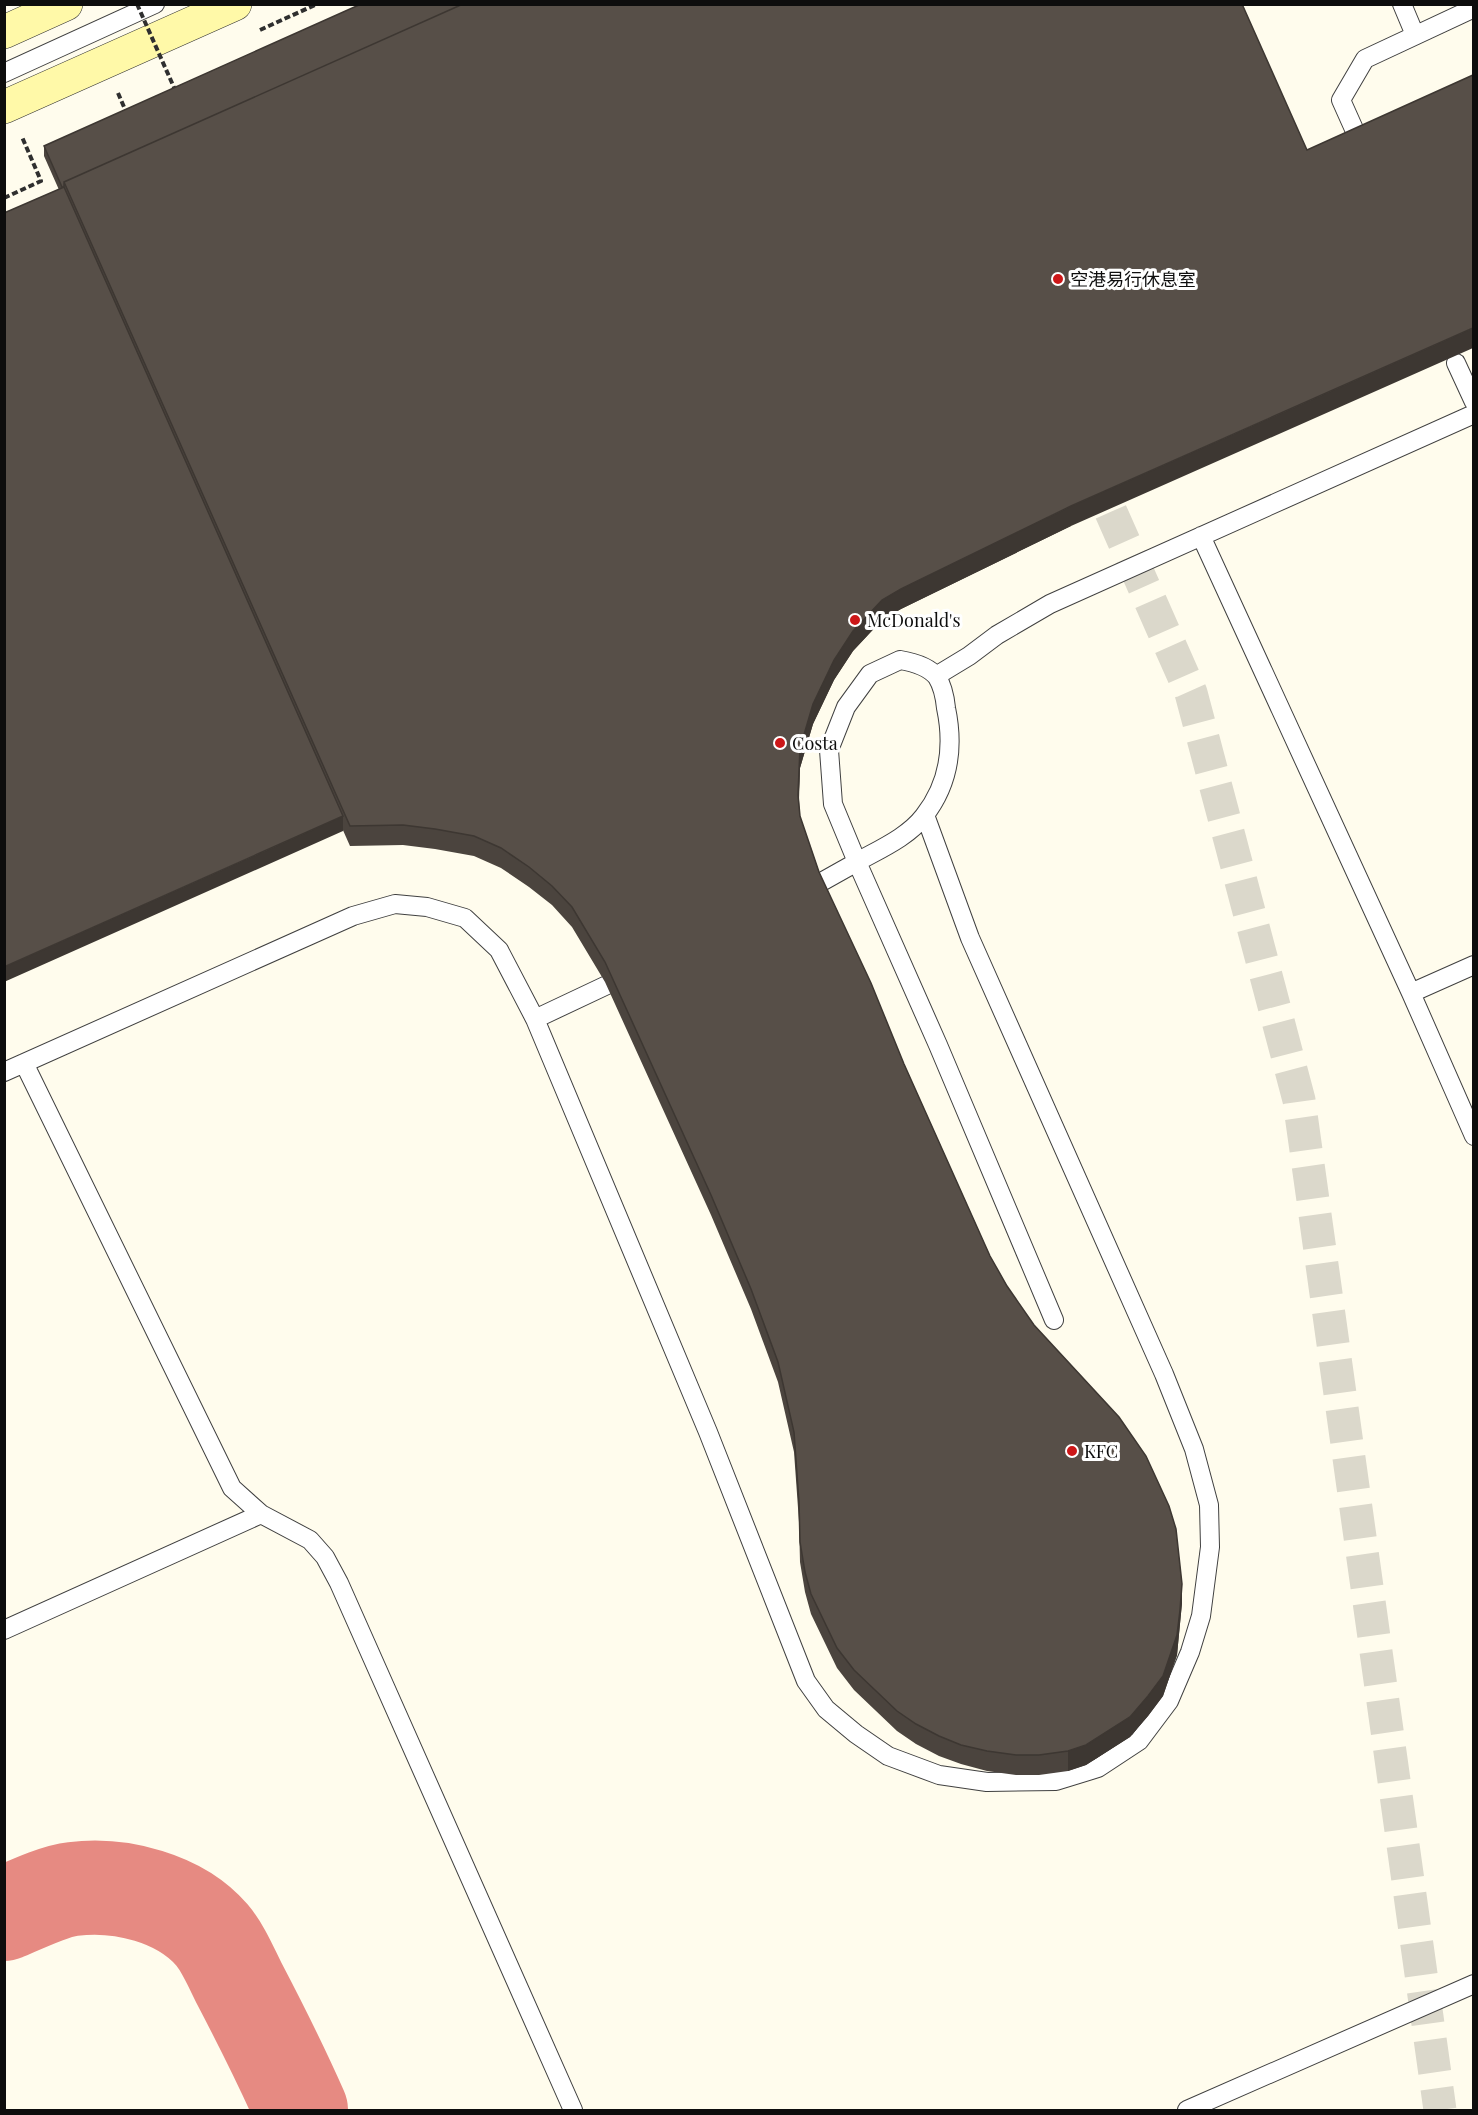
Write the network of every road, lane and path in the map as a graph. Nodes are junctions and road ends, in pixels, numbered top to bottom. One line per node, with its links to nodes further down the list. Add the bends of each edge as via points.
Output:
1 (66, 4): 9 (main road)
2 (137, 4): 12 (path, bridge)
3 (155, 4): 14 (lane)
4 (235, 4): 12 (main road)
5 (317, 4): 10 (path)
6 (1402, 4): 11 (lane)
7 (1473, 8): 8 (lane)
8 (1446, 12): 11 (lane)
9 (4, 32)
10 (254, 32)
11 (1415, 35): 21 (lane, via 1365,59 1341,100)
12 (153, 41): 17 (path, bridge); 18 (main road)
13 (170, 69): 15 (path)
14 (4, 73)
15 (159, 74)
16 (128, 88): 19 (path, via 117,92)
17 (180, 102)
18 (4, 107)
19 (129, 118)
20 (21, 135): 22 (path, via 41,181)
21 (1358, 138)
22 (4, 198)
23 (1456, 363): 24 (lane)
24 (1473, 402)
25 (1473, 414): 26 (lane)
26 (1201, 536): 27 (lane, via 1050,604); 33 (lane)
27 (936, 676): 28 (lane, via 951,731 949,765); 29 (lane, via 916,663 900,660 870,674 846,707 829,750 833,804)
28 (925, 815): 29 (lane, via 911,830); 34 (lane, via 970,938 1164,1374 1194,1449 1209,1505 1210,1547 1201,1616 1190,1652 1169,1701 1139,1741 1098,1768 1056,1780 987,1782 939,1775 888,1756 826,1709 806,1681 790,1644 708,1432)
29 (857, 862): 30 (lane); 38 (lane)
30 (816, 885)
31 (1473, 965): 33 (lane)
32 (607, 985): 34 (lane)
33 (1411, 993): 37 (lane)
34 (535, 1019): 35 (lane, via 499,950 465,918 427,906 395,904 353,916)
35 (24, 1063): 36 (lane); 39 (lane, via 232,1488)
36 (4, 1072)
37 (1473, 1136)
38 (1054, 1320)
39 (261, 1515): 40 (lane); 42 (lane, via 310,1540 339,1582)
40 (4, 1630)
41 (1473, 1984): 43 (lane)
42 (573, 2110)
43 (1187, 2110)

